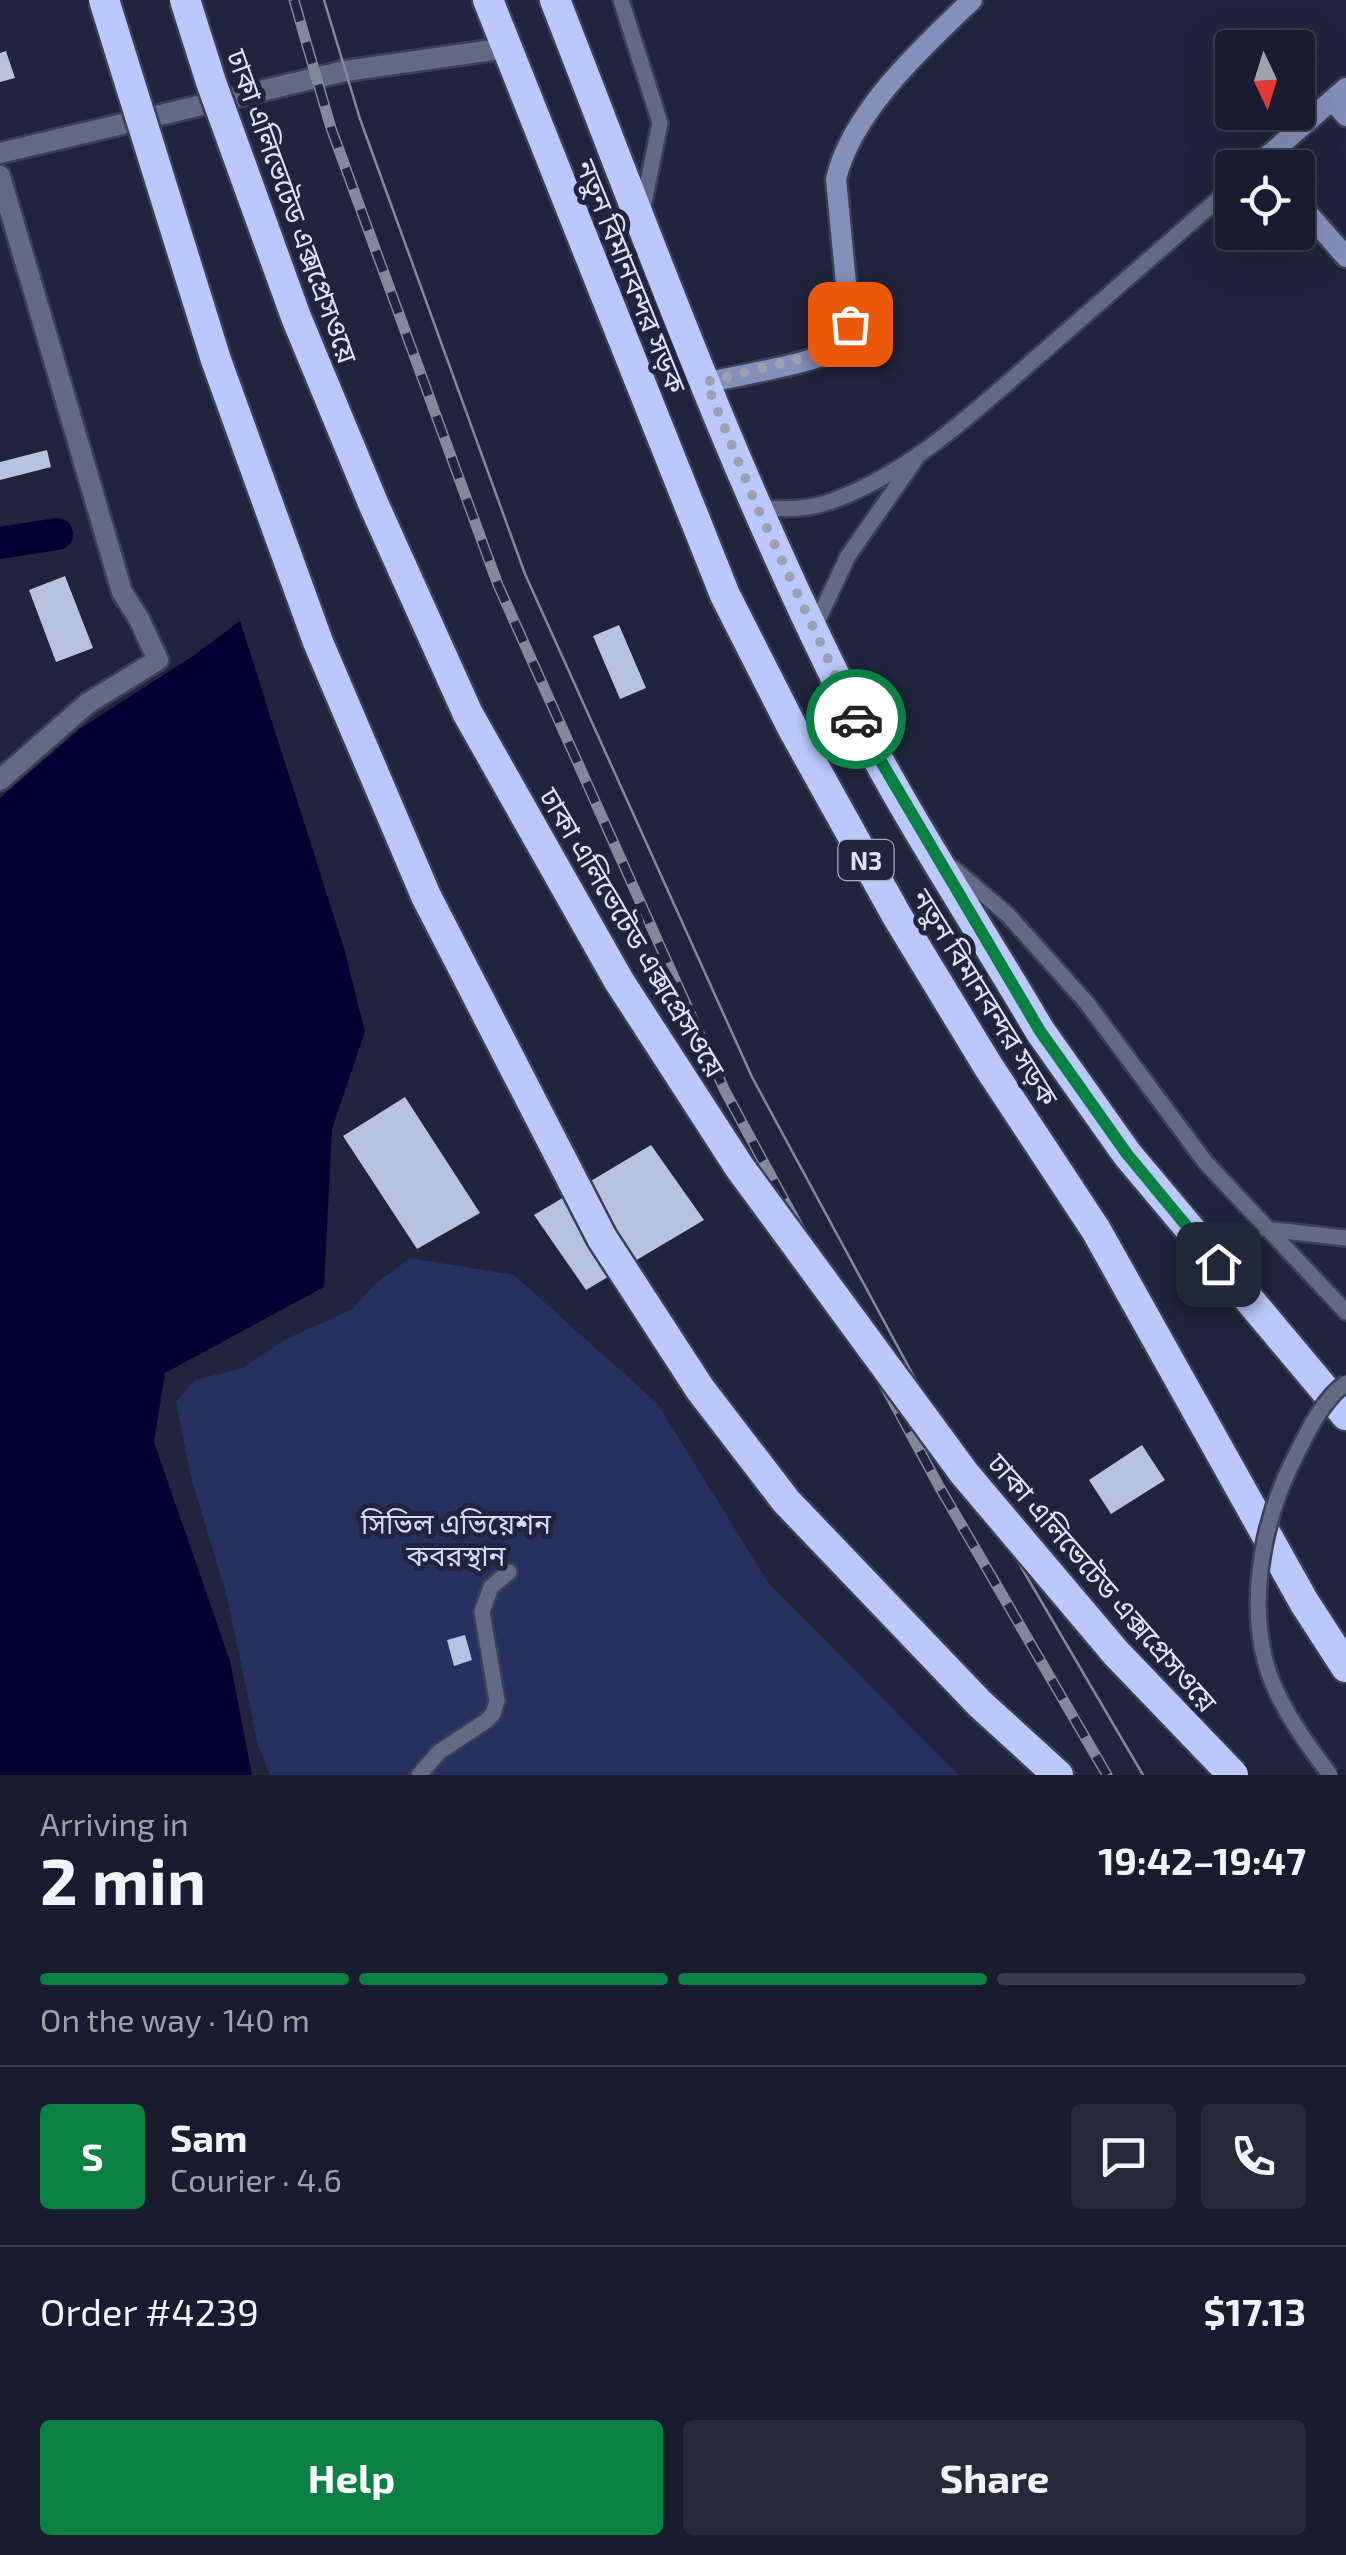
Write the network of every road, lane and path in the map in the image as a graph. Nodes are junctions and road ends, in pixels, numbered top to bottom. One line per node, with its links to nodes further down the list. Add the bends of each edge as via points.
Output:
1 (104, 0): 30 (highway, bridge, via 216,360 318,642 426,896 602,1238 700,1389 786,1501 980,1704)
2 (185, 0): 31 (highway, ঢাকা এলিভেটেড এক্সপ্রেসওয়ে, bridge, via 296,317 372,503 468,714 619,981 740,1168 964,1474 1116,1653)
3 (488, 0): 7 (highway, নতুন বিমানবন্দর সড়ক / N3)
4 (555, 0): 13 (highway, নতুন বিমানবন্দর সড়ক / N3)
5 (621, 0): 13 (lane, via 660,123)
6 (972, 0): 16 (main road, via 915,56 841,158 836,179 848,339 818,357)
7 (507, 48): 10 (street, via 345,70); 28 (highway, নতুন বিমানবন্দর সড়ক / N3, via 725,595 793,729 897,916 1096,1230 1304,1602)
8 (1342, 101): 9 (main road)
9 (1280, 150)
10 (0, 153)
11 (0, 176): 20 (street, via 122,592 158,660 88,704)
12 (1215, 202): 17 (lane)
13 (640, 220): 16 (highway, নতুন বিমানবন্দর সড়ক / N3)
14 (1315, 221): 15 (main road)
15 (1346, 257)
16 (706, 382): 18 (highway, নতুন বিমানবন্দর সড়ক / N3)
17 (917, 456): 18 (lane, via 831,502); 19 (lane, via 848,556)
18 (757, 507): 19 (highway, নতুন বিমানবন্দর সড়ক / N3)
19 (813, 630): 21 (highway, নতুন বিমানবন্দর সড়ক / N3)
20 (0, 780)
21 (934, 853): 22 (lane, via 1008,915 1086,1002 1206,1163); 26 (highway, নতুন বিমানবন্দর সড়ক / N3, via 1040,1031 1127,1154)
22 (1266, 1229): 23 (lane); 24 (lane)
23 (1346, 1238)
24 (1346, 1312)
25 (1346, 1372): 26 (lane, bridge)
26 (1343, 1396): 32 (lane, bridge, via 1308,1432 1272,1510 1259,1604 1274,1688)
27 (509, 1572): 29 (lane, via 491,1587 482,1612 497,1701 493,1714 439,1752)
28 (1342, 1658)
29 (419, 1775)
30 (1058, 1775)
31 (1232, 1775)
32 (1330, 1775)

